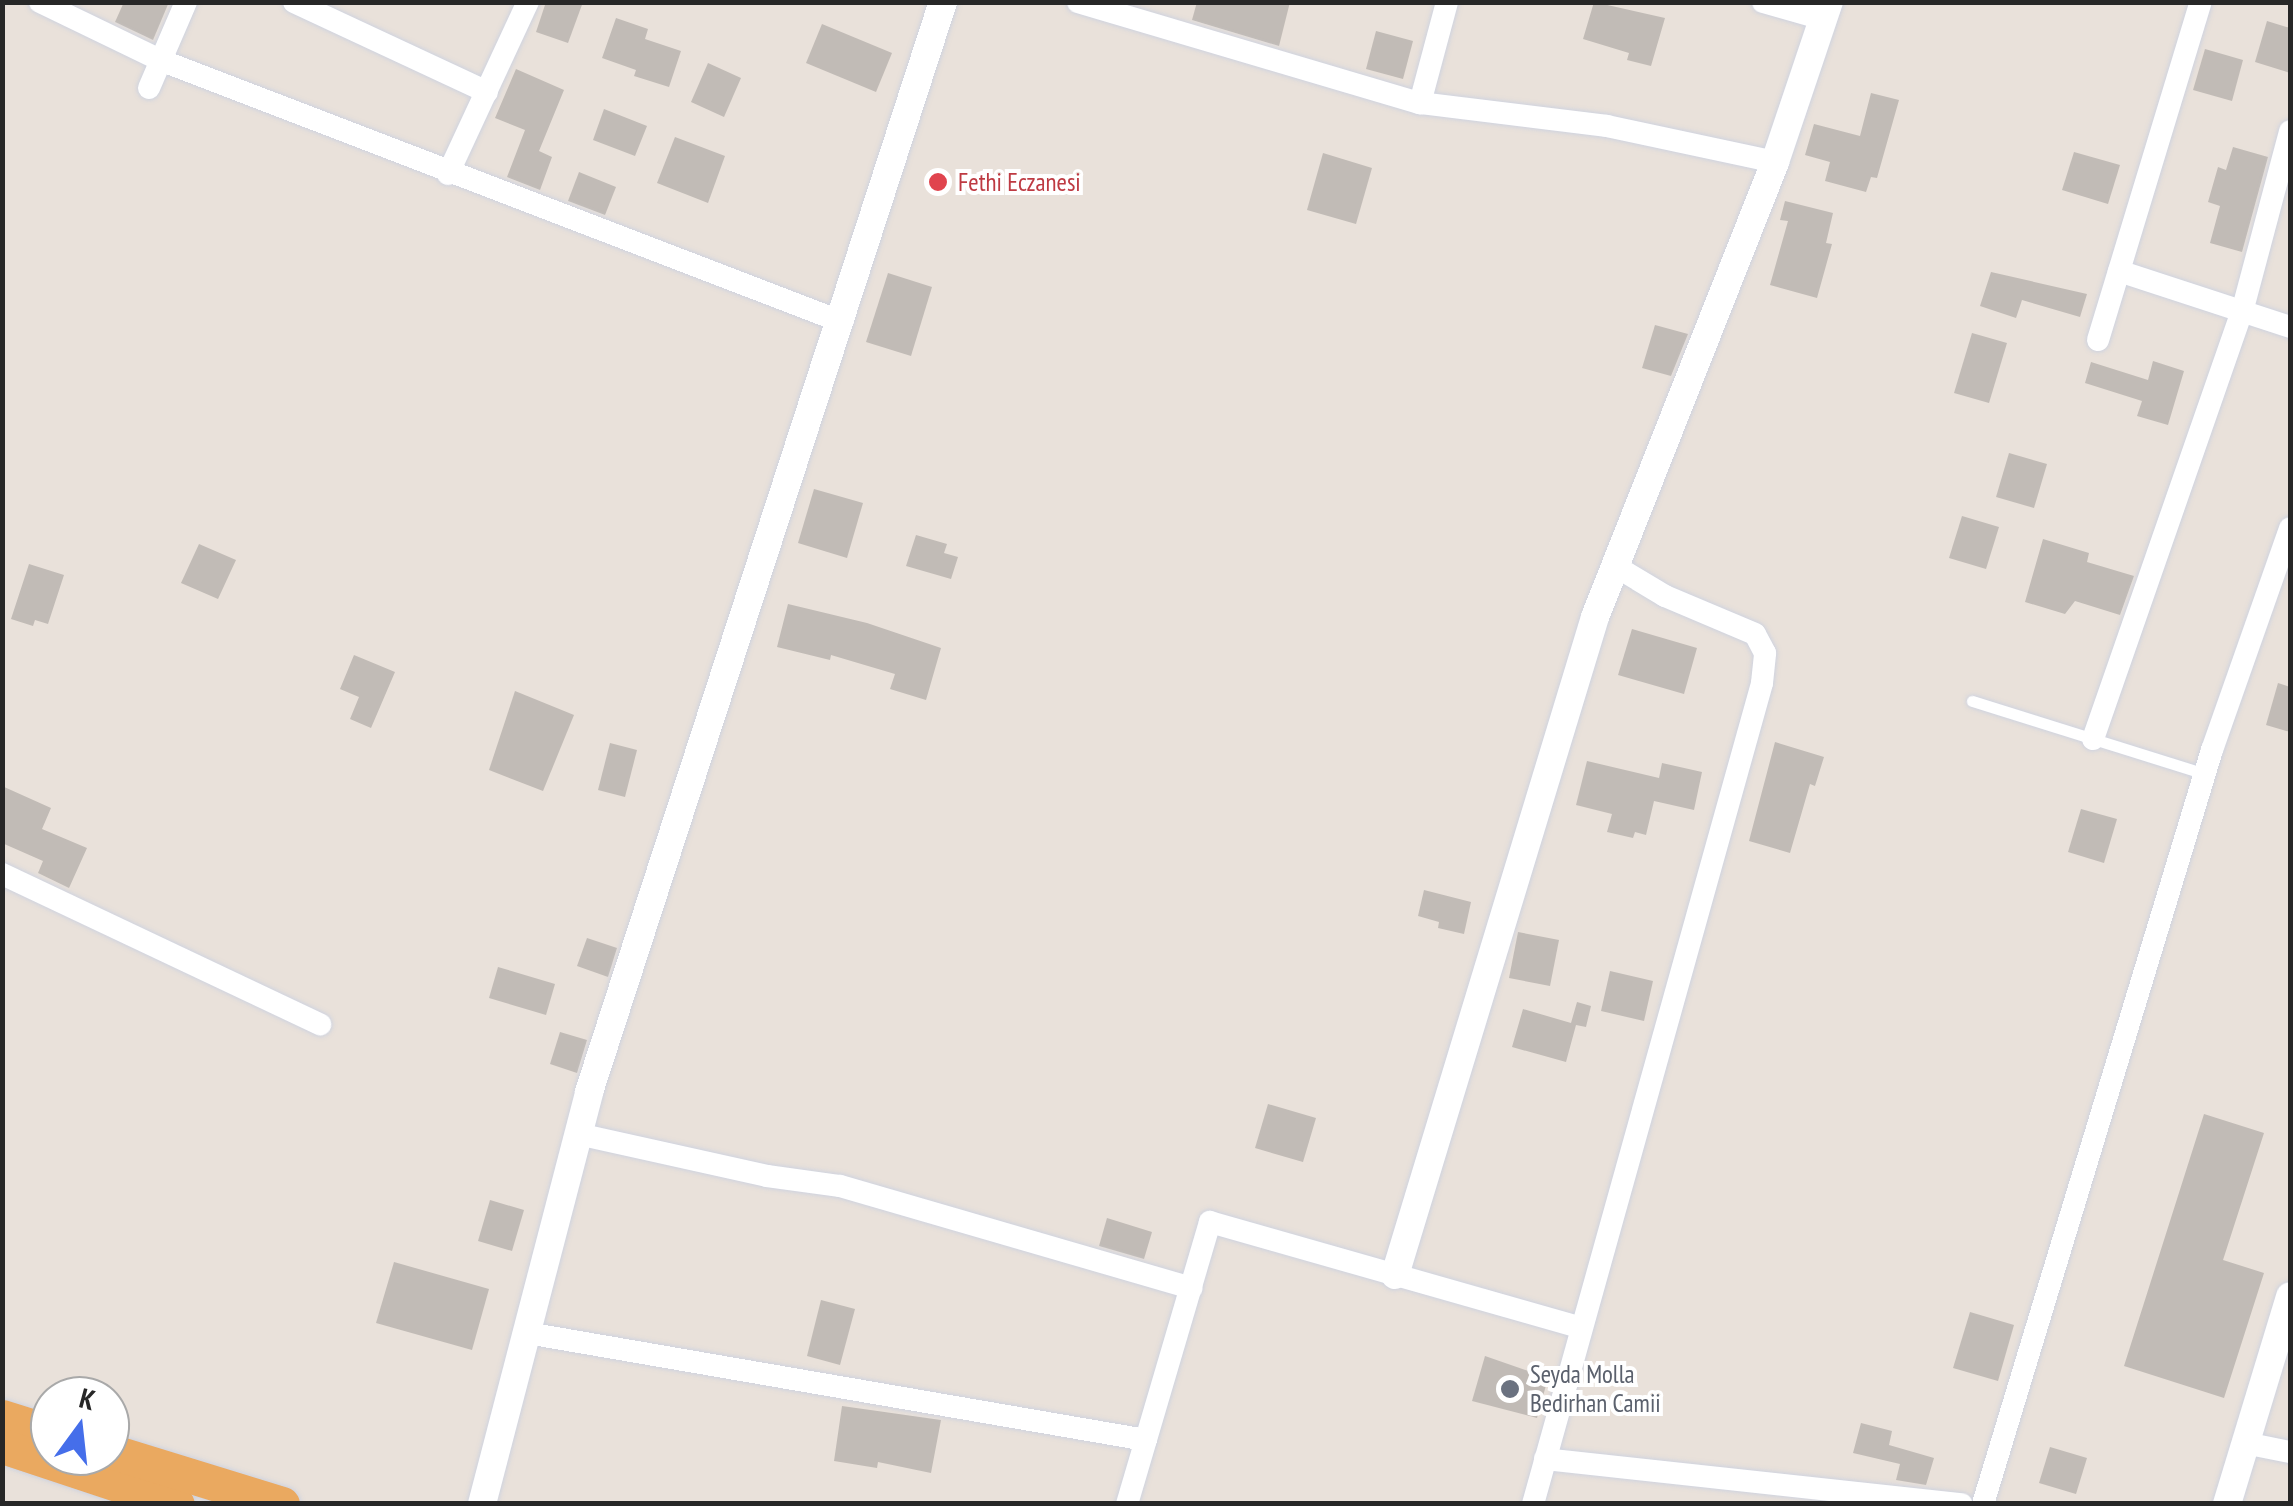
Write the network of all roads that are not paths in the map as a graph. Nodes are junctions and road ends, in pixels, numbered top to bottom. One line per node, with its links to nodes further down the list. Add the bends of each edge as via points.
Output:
1 (40, 2): 11 (street)
2 (186, 2): 11 (street)
3 (294, 2): 13 (street)
4 (528, 2): 13 (street)
5 (942, 2): 20 (street)
6 (1078, 2): 14 (street)
7 (1764, 2): 10 (street)
8 (2201, 2): 18 (street)
9 (1442, 4): 14 (street)
10 (1826, 11): 16 (street)
11 (160, 60): 12 (street); 17 (street)
12 (148, 88)
13 (487, 92): 17 (street)
14 (1420, 103): 16 (street, via 1607,126)
15 (2290, 131): 19 (street)
16 (1775, 162): 24 (street)
17 (448, 174): 20 (street)
18 (2119, 271): 19 (street); 22 (street)
19 (2242, 312): 21 (street); 26 (street)
20 (842, 322): 30 (street)
21 (2290, 328)
22 (2098, 340)
23 (2290, 528): 27 (street)
24 (1615, 566): 31 (street); 34 (street, via 1665,596 1755,634 1764,653 1762,684)
25 (1972, 701): 26 (lane)
26 (2092, 739): 27 (lane)
27 (2205, 774): 50 (street)
28 (2, 874): 29 (street)
29 (320, 1024)
30 (578, 1134): 32 (street, via 840,1186); 35 (street)
31 (1395, 1275): 32 (street, via 1210,1222); 34 (street)
32 (1191, 1288): 38 (street)
33 (2290, 1296): 39 (street)
34 (1581, 1328): 43 (street)
35 (527, 1333): 38 (street); 46 (street)
36 (2, 1418): 37 (highway)
37 (30, 1426)
38 (1146, 1440): 47 (street)
39 (2244, 1443): 41 (street); 51 (street)
40 (2, 1446): 44 (highway)
41 (2290, 1452)
42 (130, 1457): 45 (highway)
43 (1545, 1459): 48 (street); 49 (street)
44 (177, 1504)
45 (282, 1504)
46 (482, 1504)
47 (1127, 1504)
48 (1533, 1504)
49 (1962, 1504)
50 (1983, 1504)
51 (2227, 1504)

